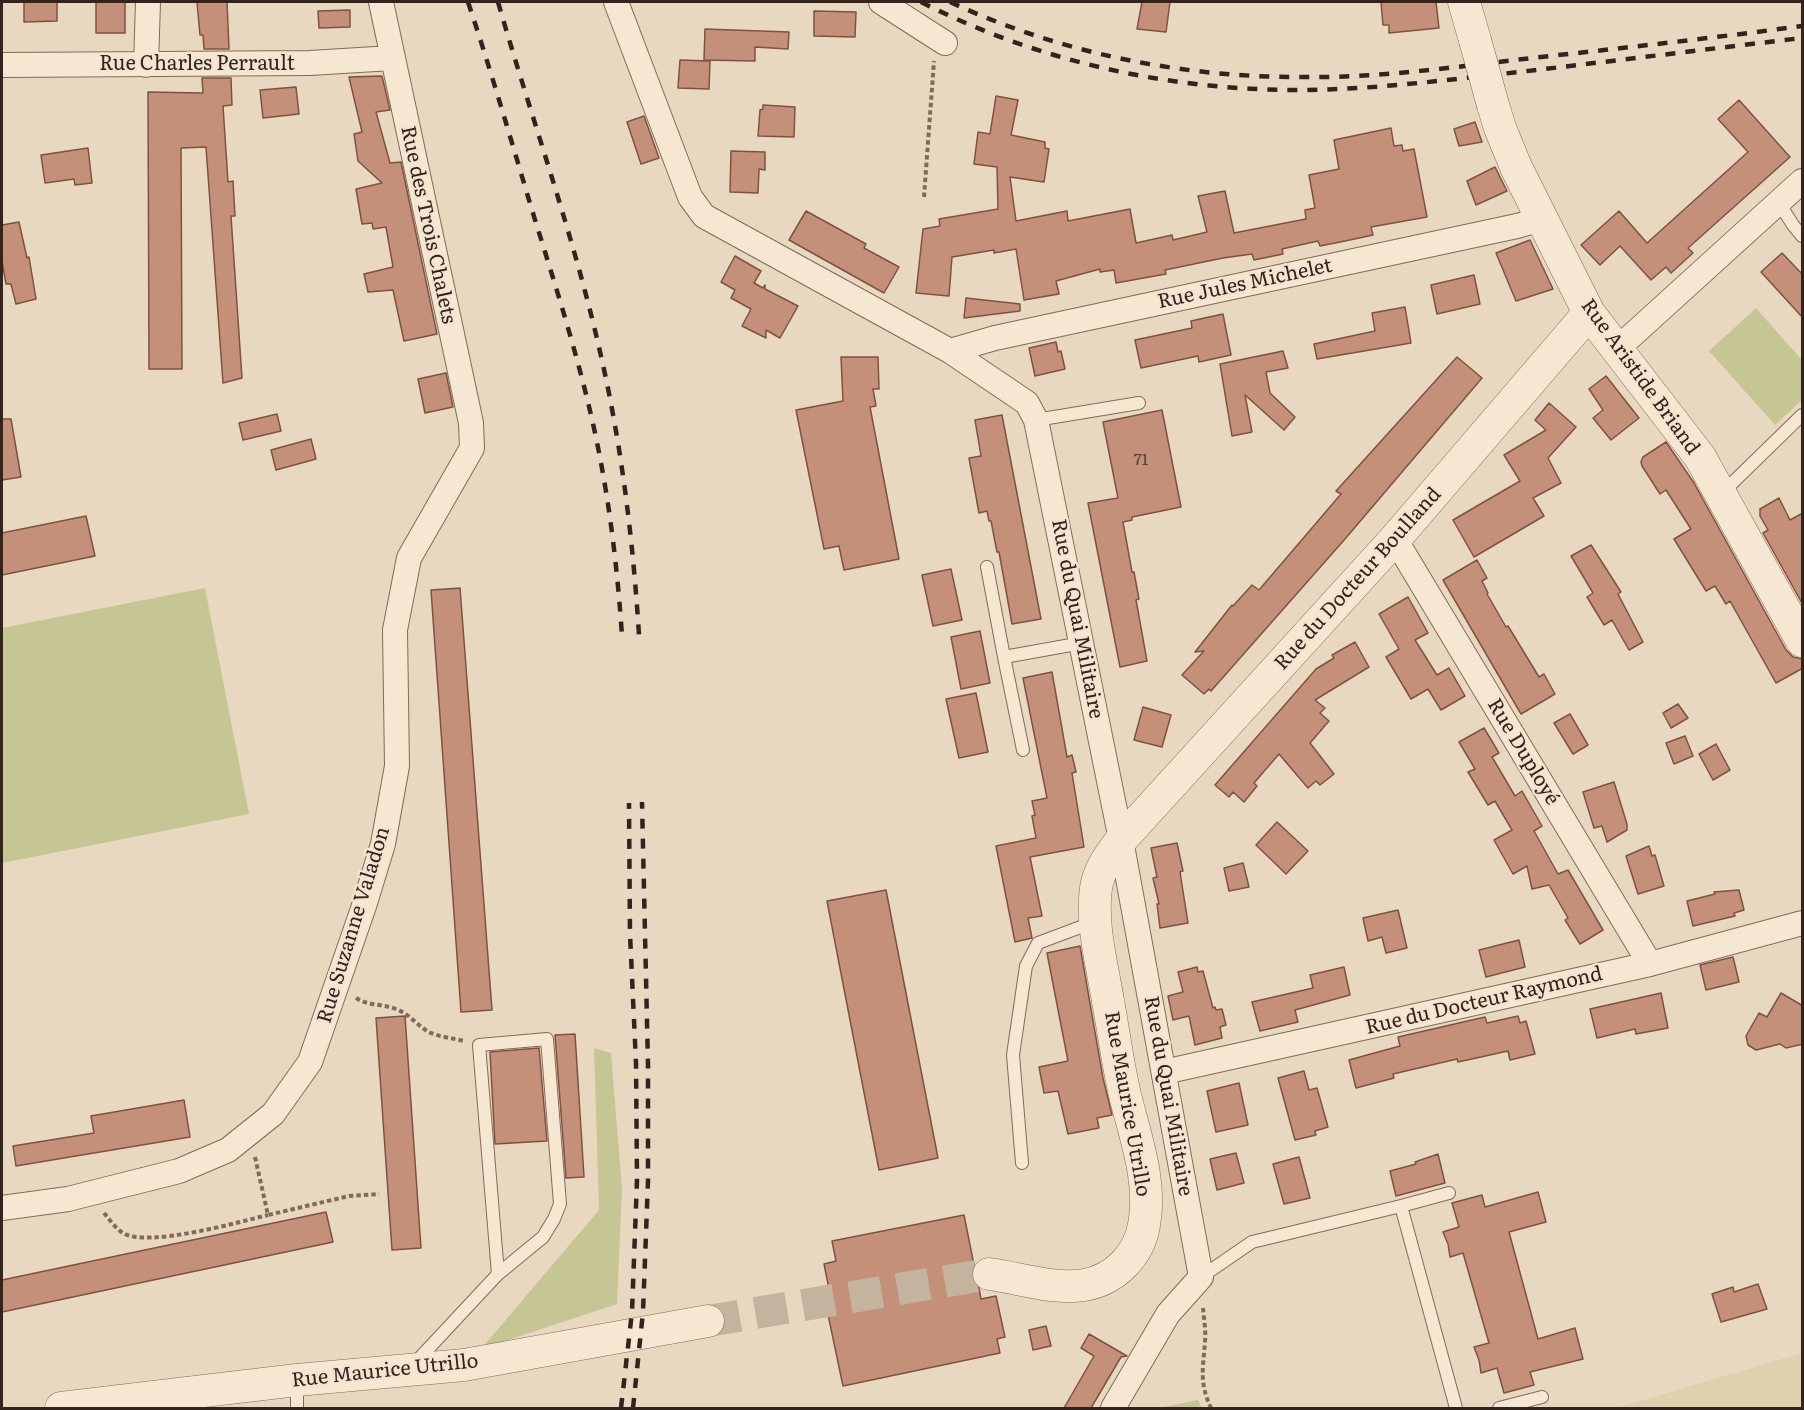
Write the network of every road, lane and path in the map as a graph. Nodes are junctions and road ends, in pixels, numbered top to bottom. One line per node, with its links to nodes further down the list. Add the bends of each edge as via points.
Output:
1 (148, 2): 9 (street)
2 (381, 2): 7 (street, Rue des Trois Chalets)
3 (616, 2): 17 (street, Rue du Quai Militaire, via 690,197 704,216)
4 (881, 2): 6 (street)
5 (1464, 2): 13 (street, Rue Aristide Briand, bridge, via 1508,148)
6 (945, 43): 11 (path, via 932,65)
7 (392, 58): 9 (street, Rue Charles Perrault); 21 (street, Rue des Trois Chalets, via 471,423)
8 (2, 65): 9 (street, Rue Charles Perrault)
9 (146, 65)
10 (1803, 181): 12 (street)
11 (924, 197)
12 (1779, 203): 14 (lane); 16 (street)
13 (1541, 219): 15 (street, Rue Aristide Briand); 17 (street, Rue Jules Michelet)
14 (1803, 236)
15 (1589, 313): 16 (street, Rue Aristide Briand); 23 (street, Rue du Docteur Boulland)
16 (1617, 348): 22 (street, Rue Aristide Briand, via 1700,457)
17 (950, 351): 20 (street, Rue du Quai Militaire, via 1027,403)
18 (1139, 403): 20 (lane)
19 (1803, 415): 22 (lane)
20 (1036, 420): 26 (street, Rue du Quai Militaire)
21 (472, 448): 33 (street, Rue Suzanne Valadon, via 409,558 394,630 397,766 383,844)
22 (1720, 495): 25 (street, Rue Aristide Briand)
23 (1395, 539): 29 (street, Rue du Docteur Boulland); 32 (street, Rue Duployé)
24 (987, 567): 27 (lane)
25 (1803, 641)
26 (1082, 643): 27 (lane); 29 (street, Rue du Quai Militaire)
27 (1004, 657): 28 (lane)
28 (1023, 750)
29 (1121, 840): 30 (street, Rue Maurice Utrillo, via 1103,864 1096,887); 35 (street, Rue du Quai Militaire)
30 (1095, 922): 37 (lane, via 1038,943 1026,966 1013,1055); 45 (street, Rue Maurice Utrillo, via 1123,1089 1143,1169 1146,1204 1140,1242 1120,1269 1085,1285 1067,1286)
31 (1803, 923): 32 (street, Rue du Docteur Raymond)
32 (1650, 964): 35 (street, Rue du Docteur Raymond)
33 (336, 989): 34 (path, via 364,1004 402,1012 429,1032); 36 (street, Rue Suzanne Valadon, via 310,1062 273,1114)
34 (479, 1044): 44 (lane); 44 (lane, via 547,1039 560,1204 543,1237)
35 (1164, 1072): 46 (street, Rue du Quai Militaire)
36 (250, 1133): 42 (street, Rue Suzanne Valadon, via 228,1150 179,1171 68,1199); 43 (path)
37 (1022, 1163)
38 (1449, 1193): 40 (lane)
39 (379, 1194): 43 (path, via 349,1196)
40 (1401, 1206): 46 (lane, via 1252,1242); 54 (lane)
41 (101, 1207): 43 (path, via 123,1234 138,1239 160,1238)
42 (2, 1208)
43 (268, 1215)
44 (498, 1274): 48 (lane)
45 (989, 1274)
46 (1201, 1277): 52 (street, via 1168,1314); 53 (path, via 1204,1393)
47 (708, 1321): 48 (street, Rue Maurice Utrillo, via 464,1365)
48 (407, 1371): 49 (street, Rue Maurice Utrillo)
49 (297, 1394): 51 (street, Rue Maurice Utrillo)
50 (1542, 1397): 55 (lane)
51 (61, 1408)
52 (1113, 1408)
53 (1211, 1408)
54 (1456, 1408)
55 (1499, 1408)

